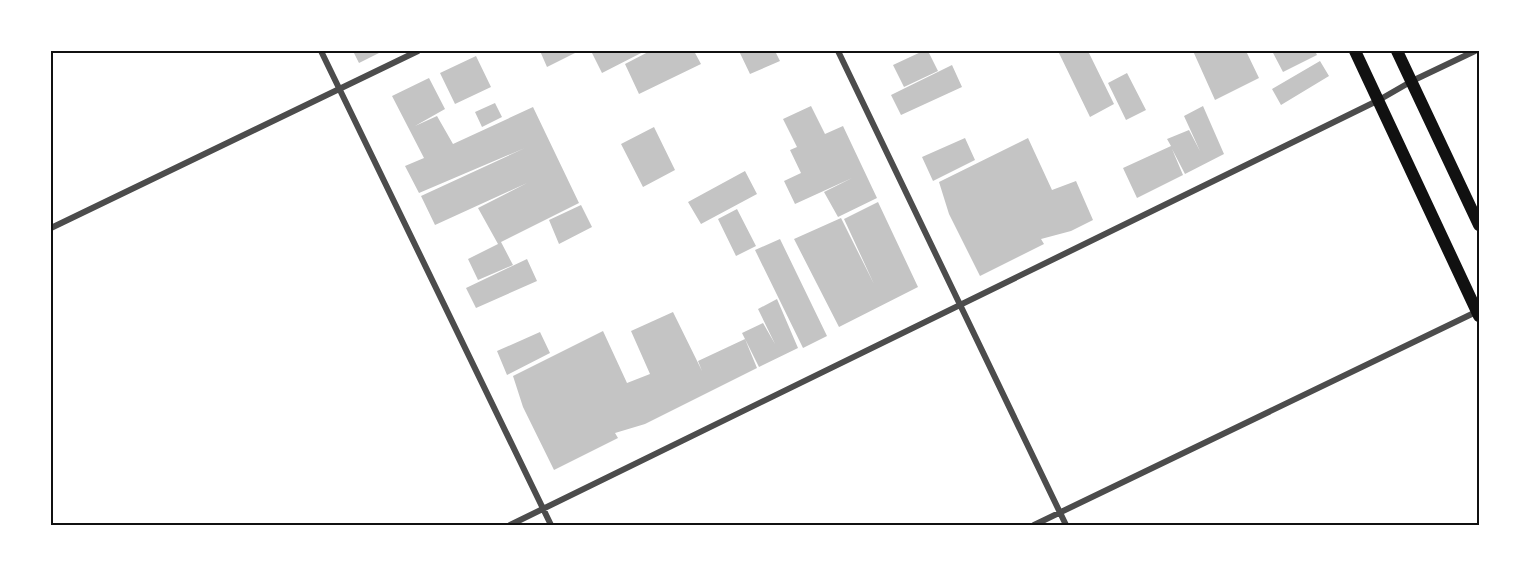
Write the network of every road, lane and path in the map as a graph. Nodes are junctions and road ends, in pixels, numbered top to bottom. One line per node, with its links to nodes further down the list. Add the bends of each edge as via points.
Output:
1 (321, 51): 8 (street)
2 (418, 51): 8 (street)
3 (838, 51): 12 (street)
4 (1355, 51): 9 (main road)
5 (1397, 51): 7 (main road)
6 (1475, 51): 7 (street)
7 (1412, 81): 9 (street); 10 (main road)
8 (339, 89): 11 (street); 14 (street)
9 (1379, 100): 12 (street); 13 (main road)
10 (1479, 225)
11 (51, 228)
12 (960, 305): 14 (street); 15 (street)
13 (1478, 314): 15 (street)
14 (543, 509): 16 (street); 17 (street)
15 (1059, 513): 18 (street); 19 (street)
16 (510, 525)
17 (551, 525)
18 (1034, 525)
19 (1066, 525)

